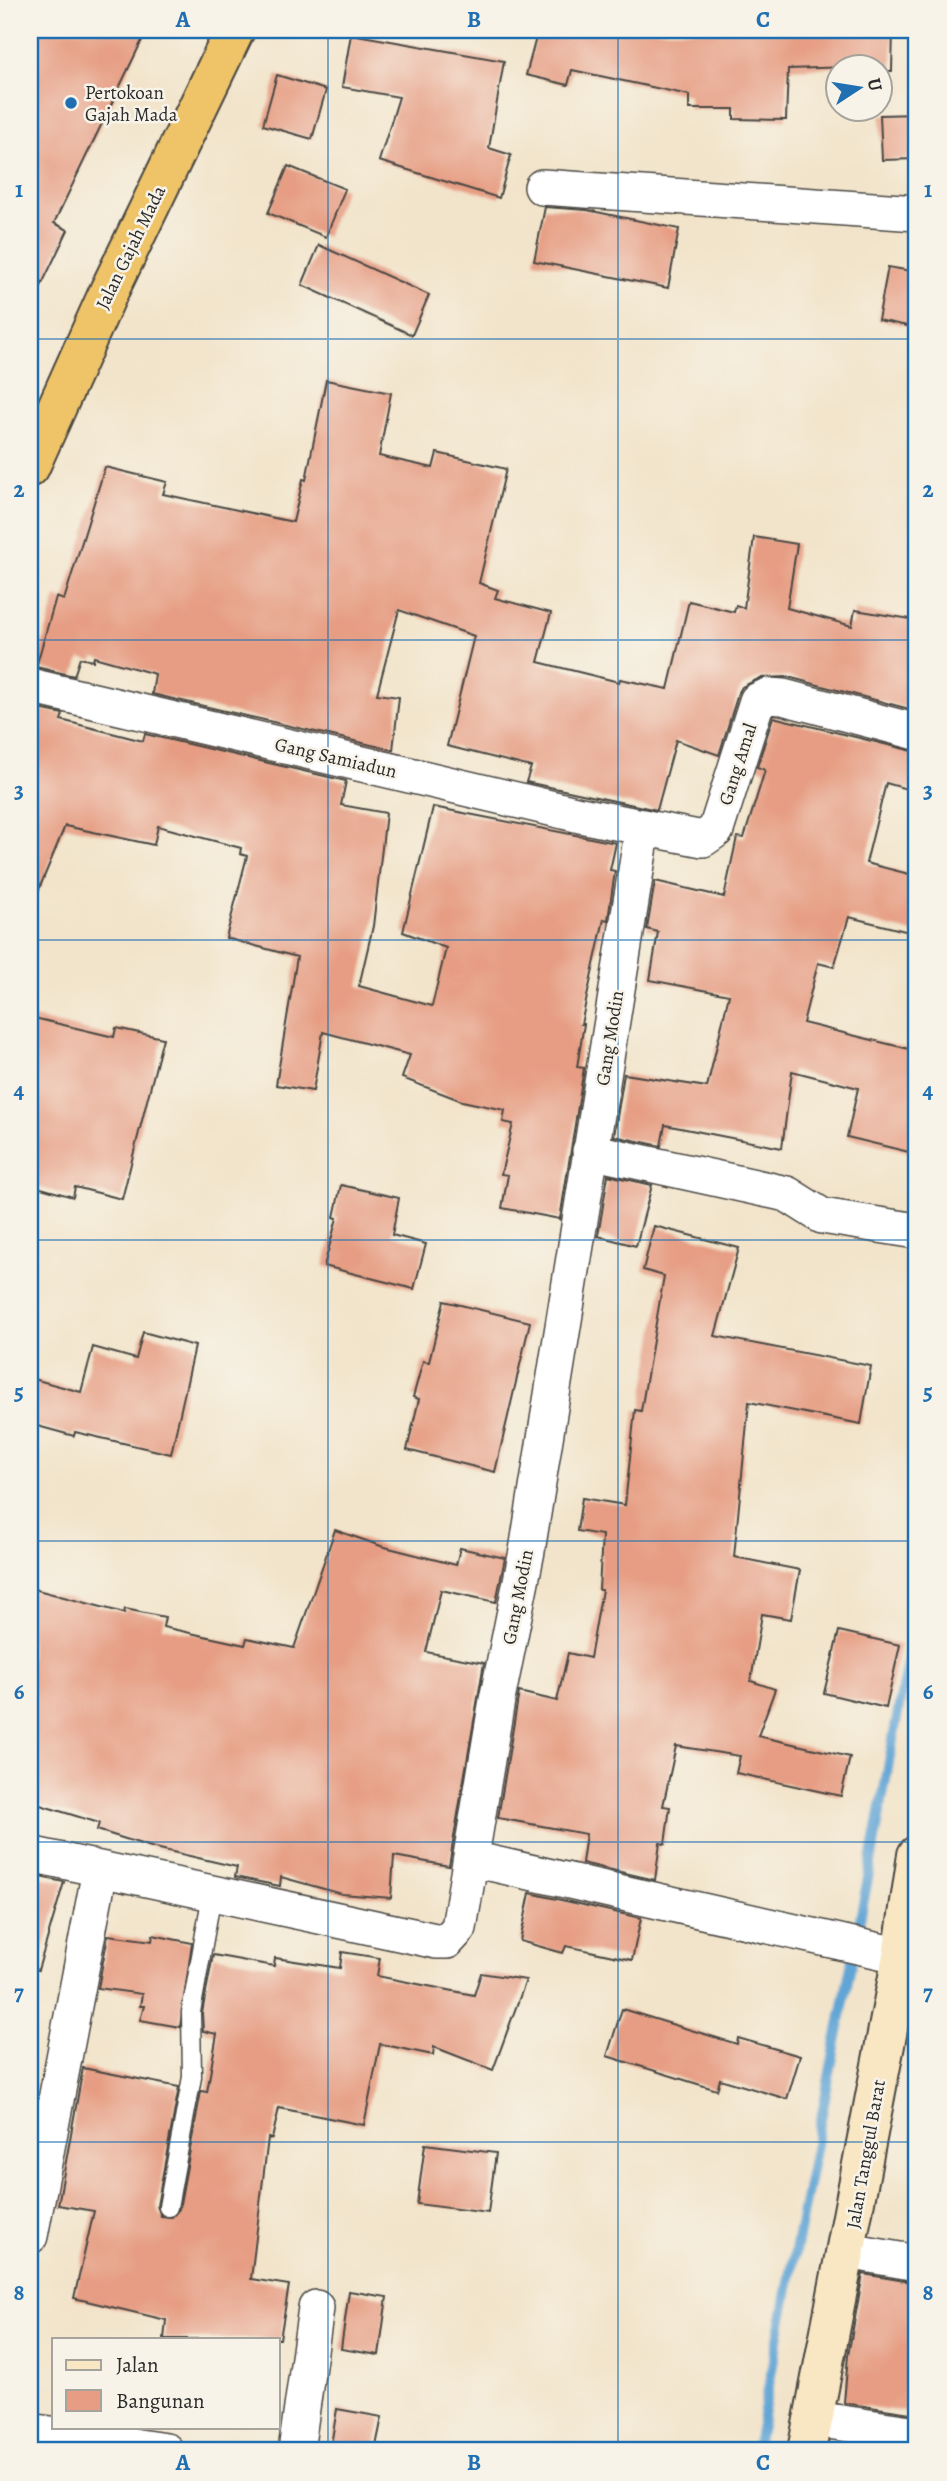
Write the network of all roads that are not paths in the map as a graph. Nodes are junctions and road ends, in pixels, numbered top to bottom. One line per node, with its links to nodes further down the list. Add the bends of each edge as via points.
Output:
1 (235, 30): 4 (highway, Jalan Gajah Mada)
2 (542, 187): 3 (street)
3 (917, 213)
4 (30, 467)
5 (30, 686): 7 (street, Gang Samiadun)
6 (917, 732): 7 (street, Gang Amal, via 768,696 757,701 716,830 703,839)
7 (643, 827): 8 (street, Gang Modin)
8 (590, 1151): 9 (street, via 787,1194 822,1216); 12 (street, Gang Modin, via 527,1551)
9 (917, 1231)
10 (30, 1854): 13 (street, Gang Modin)
11 (917, 1855): 15 (street, Jalan Tanggul Barat)
12 (472, 1859): 14 (street, Gang Modin, via 459,1928 447,1941); 15 (street)
13 (100, 1870): 14 (street, Gang Modin); 17 (street)
14 (212, 1894): 18 (lane, via 191,2012 192,2077)
15 (890, 1953): 16 (street, Jalan Tanggul Barat)
16 (906, 1999): 20 (street, Jalan Tanggul Barat)
17 (41, 2111): 19 (street)
18 (168, 2207)
19 (30, 2236)
20 (847, 2251): 21 (street); 25 (street, Jalan Tanggul Barat)
21 (917, 2263)
22 (316, 2308): 27 (street)
23 (30, 2431): 26 (street)
24 (917, 2434): 25 (street)
25 (811, 2435)
26 (166, 2451)
27 (296, 2451)

